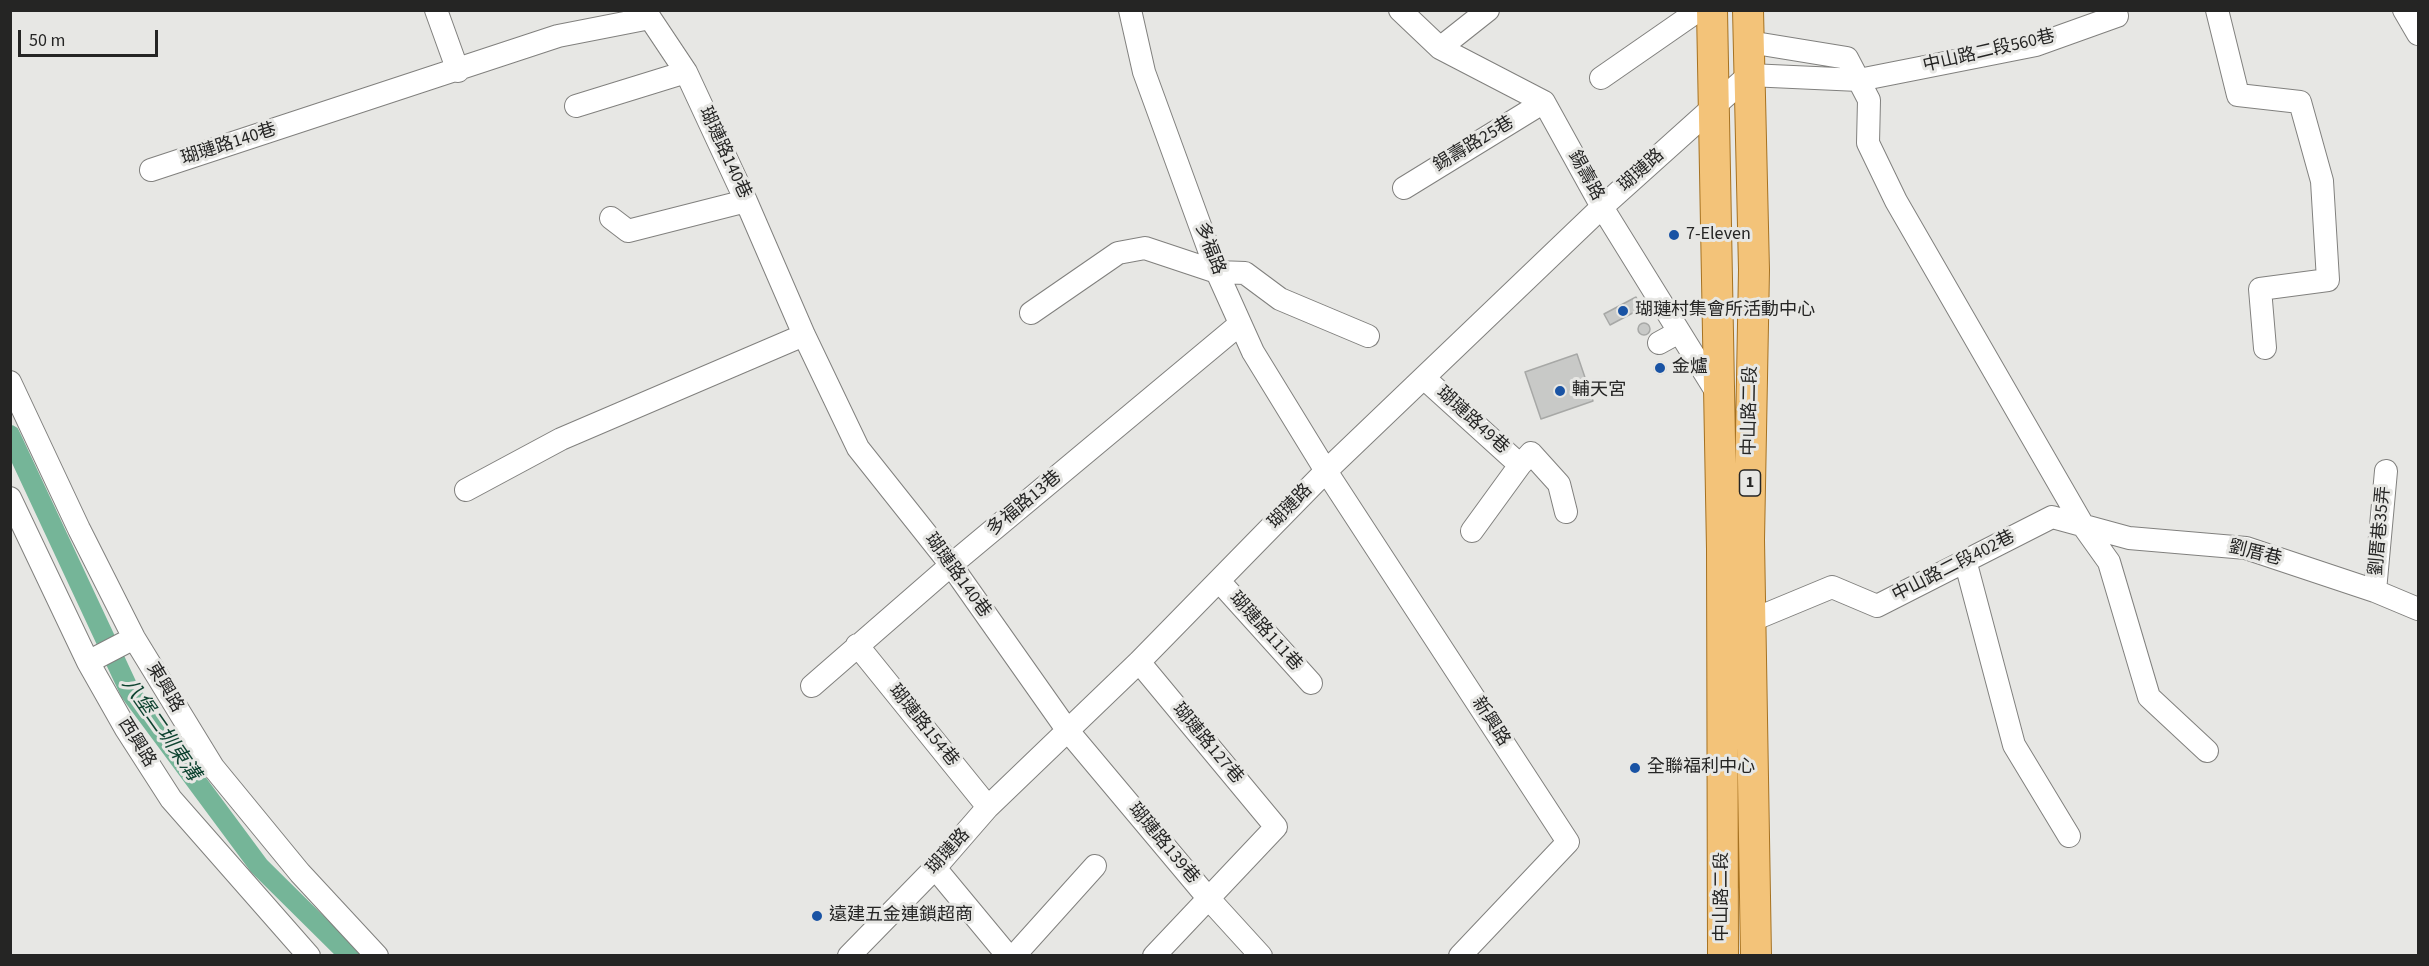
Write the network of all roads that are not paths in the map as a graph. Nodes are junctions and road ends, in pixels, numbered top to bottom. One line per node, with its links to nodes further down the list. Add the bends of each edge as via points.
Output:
1 (436, 10): 14 (street)
2 (1130, 10): 27 (street, 多福路, via 1144,72)
3 (1400, 10): 13 (street)
4 (1488, 10): 13 (street)
5 (1699, 10): 17 (street)
6 (1712, 10): 21 (main road, 中山路二段 / 1)
7 (1748, 10): 12 (main road, 中山路二段 / 1)
8 (2217, 10): 34 (street, via 2238,95 2300,102 2322,181 2328,280 2260,289)
9 (2404, 10): 11 (street)
10 (2117, 16): 18 (street, 中山路二段560巷, via 2036,45)
11 (2418, 34)
12 (1749, 42): 16 (main road, 中山路二段 / 1); 18 (street, via 1847,58)
13 (1440, 48): 19 (street)
14 (458, 71): 15 (street, 瑚璉路140巷, via 558,36 650,18); 22 (street, 瑚璉路140巷)
15 (686, 72): 20 (street); 24 (street, 瑚璉路140巷)
16 (1749, 75): 18 (street, 中山路二段560巷); 21 (street, 瑚璉路); 51 (main road, 中山路二段 / 1, via 1754,270 1749,540)
17 (1601, 78)
18 (1864, 90): 44 (street, via 1868,143 1896,201)
19 (1544, 102): 23 (street, 錫壽路25巷); 25 (street, 錫壽路)
20 (576, 106)
21 (1715, 106): 25 (street, 瑚璉路); 37 (main road, 中山路二段 / 1)
22 (151, 170)
23 (1404, 188)
24 (746, 201): 26 (street, via 628,231); 31 (street, 瑚璉路140巷)
25 (1602, 207): 30 (street, 錫壽路); 35 (street, 瑚璉路)
26 (611, 218)
27 (1217, 272): 28 (street, via 1145,248 1118,253); 29 (street, 多福路); 32 (street, via 1245,273 1280,299)
28 (1031, 313)
29 (1240, 324): 39 (street, 多福路); 47 (street, 多福路13巷)
30 (1679, 332): 33 (street); 37 (street, 錫壽路)
31 (804, 335): 41 (street, via 561,439); 47 (street, 瑚璉路140巷, via 858,448)
32 (1368, 336)
33 (1659, 344)
34 (2265, 348)
35 (1424, 378): 38 (street, 瑚璉路49巷); 39 (street, 瑚璉路)
36 (10, 382): 52 (street, 東興路)
37 (1719, 396): 51 (main road, 中山路二段 / 1)
38 (1520, 465): 43 (street, 瑚璉路49巷, via 1531,453 1559,484); 45 (street, 瑚璉路49巷)
39 (1326, 471): 48 (street, 瑚璉路); 72 (street, 新興路, via 1568,842)
40 (2386, 471): 49 (street, 劉厝巷35弄)
41 (466, 490)
42 (10, 498): 54 (street, 西興路)
43 (1566, 512)
44 (2084, 527): 46 (street, 中山路二段402巷, via 2052,518); 49 (street, 劉厝巷, via 2129,538 2246,548); 59 (street, via 2109,562 2150,697)
45 (1472, 531)
46 (1965, 560): 51 (street, 中山路二段402巷, via 1877,606 1832,587); 61 (street, via 2014,745)
47 (951, 565): 53 (street, 多福路13巷); 58 (street, 瑚璉路140巷)
48 (1219, 581): 55 (street, 瑚璉路); 56 (street, 瑚璉路111巷)
49 (2375, 591): 50 (street, 劉厝巷)
50 (2418, 609)
51 (1736, 620): 73 (main road, 中山路二段 / 1); 74 (main road, 中山路二段 / 1)
52 (134, 638): 54 (street); 66 (street, 東興路, via 213,767 300,873)
53 (857, 645): 57 (street, 多福路13巷); 60 (street, 瑚璉路154巷)
54 (88, 662): 65 (street, 西興路, via 171,799)
55 (1139, 662): 58 (street, 瑚璉路); 64 (street, 瑚璉路127巷, via 1276,827)
56 (1311, 683)
57 (812, 686)
58 (1068, 731): 60 (street, 瑚璉路); 64 (street, 瑚璉路139巷)
59 (2207, 751)
60 (988, 807): 63 (street, 瑚璉路)
61 (2069, 836)
62 (1095, 866): 69 (street)
63 (935, 868): 67 (street, 瑚璉路); 68 (street)
64 (1209, 899): 70 (street); 71 (street, 瑚璉路139巷)
65 (309, 956)
66 (377, 956)
67 (849, 956)
68 (1008, 956)
69 (1014, 956)
70 (1154, 956)
71 (1261, 956)
72 (1460, 956)
73 (1723, 956)
74 (1756, 956)

